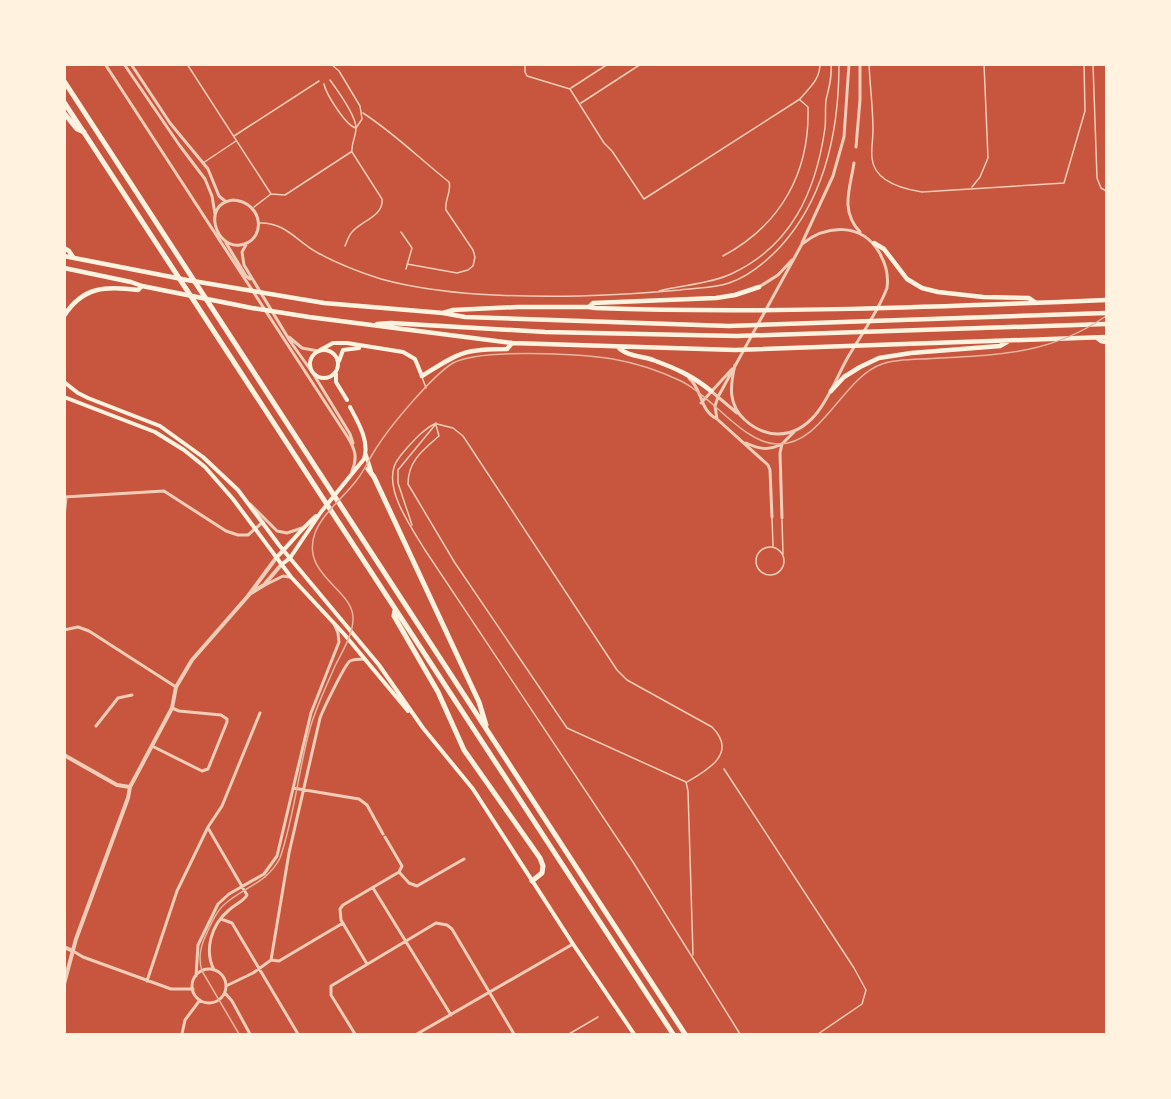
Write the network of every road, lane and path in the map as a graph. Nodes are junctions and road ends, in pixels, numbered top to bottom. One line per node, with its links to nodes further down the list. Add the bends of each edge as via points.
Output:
1 (105, 64): 100 (street)
2 (124, 64): 41 (street, via 205,178)
3 (130, 64): 35 (street)
4 (187, 64): 30 (lane)
5 (331, 64): 27 (lane)
6 (525, 64): 22 (lane, via 527,76)
7 (608, 64): 22 (lane)
8 (641, 64): 25 (lane)
9 (820, 64): 23 (lane, via 816,81)
10 (831, 64): 61 (lane, via 823,139 811,189 784,234 732,274)
11 (839, 64): 61 (lane, via 831,147 823,177 802,220 765,262 747,275 721,285)
12 (849, 64): 48 (street, via 842,147)
13 (860, 64): 32 (street)
14 (869, 64): 36 (lane, via 874,168 905,190)
15 (984, 64): 36 (lane, via 988,158)
16 (1084, 64): 36 (lane, via 1085,111 1064,183)
17 (1093, 64): 37 (lane, via 1097,178)
18 (330, 80): 28 (lane, via 354,118)
19 (64, 81): 133 (highway)
20 (319, 81): 30 (lane)
21 (324, 84): 28 (lane, via 349,126)
22 (570, 89): 25 (lane)
23 (800, 99): 25 (lane, via 644,199); 52 (lane, via 808,107 808,134 800,169 788,196 764,227)
24 (64, 102): 29 (highway)
25 (579, 104)
26 (64, 113): 29 (highway, via 77,129)
27 (363, 113): 28 (lane); 55 (lane, via 448,182 446,210 475,257 473,266 462,273)
28 (356, 128): 33 (lane)
29 (85, 132): 123 (highway)
30 (234, 136): 31 (lane)
31 (237, 140): 35 (lane); 38 (lane)
32 (856, 147)
33 (352, 152): 38 (lane, via 285,195); 49 (lane, via 383,204 352,231)
34 (854, 163): 44 (street, via 847,207 851,221)
35 (202, 164): 39 (street)
36 (972, 188)
37 (1107, 191)
38 (271, 194): 40 (lane)
39 (225, 201): 40 (street, via 240,200); 41 (street)
40 (253, 208): 42 (street)
41 (215, 214): 45 (street)
42 (258, 222): 46 (street, via 257,232); 61 (lane, via 280,225 304,245 342,265 398,282 451,291 532,296)
43 (401, 232): 55 (lane, via 412,248)
44 (862, 234): 47 (street); 48 (street, via 849,229 830,230)
45 (224, 240): 46 (street, via 235,245); 58 (street)
46 (247, 243): 58 (street, via 242,259)
47 (874, 243): 63 (highway, via 884,249 907,279 922,288 983,297 1029,298); 88 (street, via 887,272 884,297)
48 (802, 244): 53 (street)
49 (345, 246)
50 (64, 248): 54 (highway)
51 (64, 256): 54 (highway)
52 (723, 256)
53 (795, 256): 60 (street); 80 (street)
54 (73, 258): 65 (highway, via 324,303)
55 (407, 264): 57 (lane)
56 (64, 268): 59 (highway)
57 (406, 269)
58 (252, 280): 70 (street)
59 (142, 286): 67 (highway, via 138,290 113,288 91,292 77,300); 68 (highway, via 252,308)
60 (759, 288): 64 (highway, via 735,296 594,303)
61 (653, 293)
62 (1107, 300): 63 (highway)
63 (1036, 303): 64 (highway, via 677,311)
64 (589, 307): 65 (highway)
65 (443, 313): 66 (highway, via 519,320 729,326)
66 (1107, 313)
67 (64, 316)
68 (371, 324): 69 (highway, via 737,336); 75 (highway)
69 (1107, 324)
70 (286, 334): 78 (street, via 302,348); 82 (street)
71 (1107, 337): 72 (highway)
72 (1097, 338): 73 (highway); 74 (highway)
73 (1007, 341): 77 (highway, via 735,350); 88 (highway, via 1000,346 879,358 852,372)
74 (1107, 342)
75 (512, 343): 77 (highway); 84 (highway, via 507,349 458,354)
76 (366, 347): 78 (main road, via 336,342); 79 (main road, via 343,350); 84 (main road, via 408,354 417,362)
77 (618, 347): 81 (highway)
78 (319, 351): 79 (main road, via 332,352); 82 (main road, via 310,361)
79 (338, 362): 83 (main road)
80 (735, 365): 87 (street); 90 (street); 94 (street, via 731,392)
81 (669, 366): 87 (highway, via 689,374); 92 (street, via 693,381)
82 (313, 373): 83 (main road, via 325,379); 100 (street)
83 (336, 373): 91 (main road, via 336,382)
84 (422, 376): 86 (lane)
85 (64, 382): 104 (main road, via 88,398 160,426 203,457)
86 (426, 388)
87 (711, 391): 90 (street); 92 (street)
88 (831, 391): 97 (street, via 810,421)
89 (64, 396): 112 (main road, via 139,424 184,450 216,479)
90 (718, 397): 94 (street); 95 (street)
91 (347, 400)
92 (701, 403): 95 (street)
93 (350, 407): 101 (main road)
94 (742, 417): 97 (street, via 765,433)
95 (717, 419): 98 (street)
96 (436, 423): 113 (lane, via 398,471 398,483); 113 (lane, via 398,459 392,476 395,495); 137 (lane, via 438,436 420,453 408,474 408,484 455,563 567,728); 137 (lane, via 463,436 617,670 627,680 720,735 717,761)
97 (794, 432): 99 (street)
98 (744, 442): 99 (street, via 759,449); 108 (street, via 770,470)
99 (782, 444): 109 (street)
100 (355, 450): 102 (street)
101 (366, 453): 102 (main road); 103 (main road)
102 (356, 468): 103 (main road); 106 (main road)
103 (370, 470): 133 (highway, via 479,702)
104 (238, 490): 110 (main road); 111 (street, via 277,531 287,533)
105 (65, 497): 107 (street); 112 (street, via 160,490 231,533 248,536)
106 (321, 512): 111 (main road); 118 (main road)
107 (64, 517)
108 (772, 517): 114 (lane)
109 (782, 518): 116 (lane)
110 (263, 522): 112 (street); 115 (main road)
111 (302, 528): 115 (main road)
112 (255, 530): 117 (main road)
113 (414, 531): 153 (lane)
114 (773, 548): 116 (lane); 116 (lane, via 763,549 757,556 762,573 774,575 781,571)
115 (284, 550): 117 (main road); 118 (main road)
116 (783, 555)
117 (276, 558): 119 (main road); 122 (street)
118 (290, 558): 119 (main road); 132 (main road, via 379,664)
119 (281, 565): 120 (main road); 121 (street)
120 (291, 577): 121 (street, via 283,576); 124 (main road)
121 (264, 585): 122 (street)
122 (248, 596): 127 (street, via 192,660)
123 (395, 610): 144 (highway, via 394,616 438,692 464,750 540,858 542,873); 176 (highway)
124 (334, 624): 126 (main road); 139 (street, via 339,642 310,713)
125 (64, 630): 127 (street, via 78,627 89,631)
126 (365, 659): 132 (main road); 140 (street, via 349,662 328,698)
127 (176, 687): 129 (street)
128 (132, 695): 131 (street, via 117,698)
129 (172, 708): 134 (street); 134 (street, via 227,719 208,768 202,771)
130 (260, 713): 141 (street, via 222,807)
131 (96, 726)
132 (423, 728): 144 (main road, via 473,789)
133 (487, 728): 177 (highway)
134 (151, 746): 138 (street)
135 (64, 755): 138 (street, via 117,785)
136 (724, 769): 179 (lane, via 866,990 862,1004)
137 (686, 782): 153 (lane)
138 (130, 787): 152 (street)
139 (293, 788): 140 (street); 145 (street, via 277,856 264,874)
140 (303, 791): 143 (street, via 363,801 402,866); 154 (street)
141 (208, 827): 145 (street); 159 (street, via 174,898)
142 (464, 859): 143 (street, via 417,886 409,884)
143 (399, 872): 146 (street)
144 (532, 881): 150 (main road)
145 (242, 886): 147 (street, via 246,898); 158 (street, via 213,911 198,945)
146 (373, 888): 148 (street, via 343,905 339,912); 149 (street)
147 (221, 919): 156 (street, via 232,923); 157 (street, via 209,945)
148 (343, 923): 154 (street, via 279,961); 155 (street)
149 (406, 941): 155 (street); 163 (street, via 431,925 442,924 452,929); 166 (street)
150 (573, 944): 163 (street); 175 (main road)
151 (64, 946): 152 (street)
152 (73, 951): 159 (street); 160 (street)
153 (693, 956): 178 (lane)
154 (271, 960): 156 (street)
155 (367, 964): 171 (street, via 331,986 330,991)
156 (259, 969): 161 (street); 170 (street)
157 (214, 970): 158 (street); 161 (street, via 223,976)
158 (196, 976): 162 (street)
159 (147, 981): 162 (street, via 174,990)
160 (64, 984)
161 (226, 986): 164 (street)
162 (193, 989): 165 (street)
163 (490, 991): 166 (street); 173 (street)
164 (225, 993): 165 (street, via 214,1002); 169 (street)
165 (200, 1000): 168 (street, via 185,1020)
166 (451, 1015): 172 (street)
167 (598, 1017): 174 (lane)
168 (182, 1035)
169 (250, 1035)
170 (298, 1035)
171 (356, 1035)
172 (417, 1035)
173 (514, 1035)
174 (569, 1035)
175 (634, 1035)
176 (673, 1035)
177 (685, 1035)
178 (740, 1035)
179 (818, 1035)

